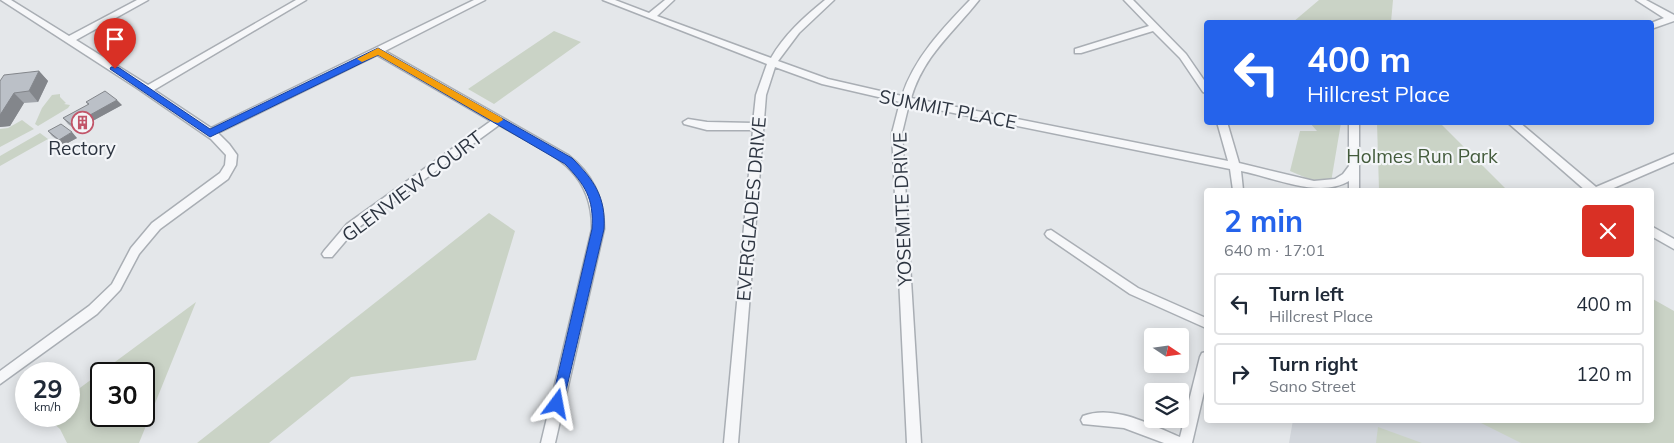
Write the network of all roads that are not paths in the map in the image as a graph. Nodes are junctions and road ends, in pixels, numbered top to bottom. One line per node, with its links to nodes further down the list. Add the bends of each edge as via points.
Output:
1 (144, 0): 15 (street)
2 (302, 0): 20 (street)
3 (481, 0): 16 (street)
4 (607, 0): 11 (street, SUMMIT PLACE)
5 (670, 0): 11 (street)
6 (830, 0): 18 (street, EVERGLADES DRIVE, via 796,29)
7 (975, 0): 21 (street, YOSEMITE DRIVE, via 929,49)
8 (1128, 0): 14 (street)
9 (1640, 0): 12 (street)
10 (4, 2): 15 (street)
11 (651, 16): 18 (street, SUMMIT PLACE)
12 (1673, 18): 13 (street)
13 (1654, 25)
14 (1156, 27): 17 (street); 19 (street, via 1183,56)
15 (68, 40): 20 (street)
16 (378, 51): 22 (street); 28 (street)
17 (1078, 52)
18 (772, 62): 21 (street, SUMMIT PLACE, via 832,84); 27 (street, EVERGLADES DRIVE, via 761,95)
19 (1204, 87)
20 (147, 90): 28 (street)
21 (904, 100): 30 (street, SUMMIT PLACE); 48 (street, YOSEMITE DRIVE, via 897,151)
22 (499, 120): 41 (street, GLENVIEW COURT, via 351,227); 46 (street, via 568,161 587,180 597,203 598,229)
23 (688, 122): 27 (street, via 707,126)
24 (1223, 125): 30 (street)
25 (1354, 125): 31 (street)
26 (1516, 125): 36 (street)
27 (758, 127): 47 (street, EVERGLADES DRIVE)
28 (210, 134): 44 (street, via 231,154 232,164 224,176 156,226 136,251 116,287 93,310)
29 (1674, 158): 37 (street)
30 (1235, 166): 32 (street, SUMMIT PLACE); 33 (street)
31 (1354, 167): 32 (street, SUMMIT PLACE, via 1348,178 1333,184); 35 (street)
32 (1300, 181): 34 (street, SUMMIT PLACE)
33 (1238, 188)
34 (1314, 188)
35 (1354, 188)
36 (1590, 188)
37 (1604, 188)
38 (1654, 232): 40 (street)
39 (1051, 234): 42 (street, via 1134,291)
40 (1674, 245)
41 (328, 254)
42 (1204, 322)
43 (1204, 365): 50 (street)
44 (0, 378)
45 (1088, 420): 49 (street, via 1108,418 1122,421)
46 (548, 443)
47 (731, 443)
48 (914, 443)
49 (1180, 443)
50 (1185, 443)

